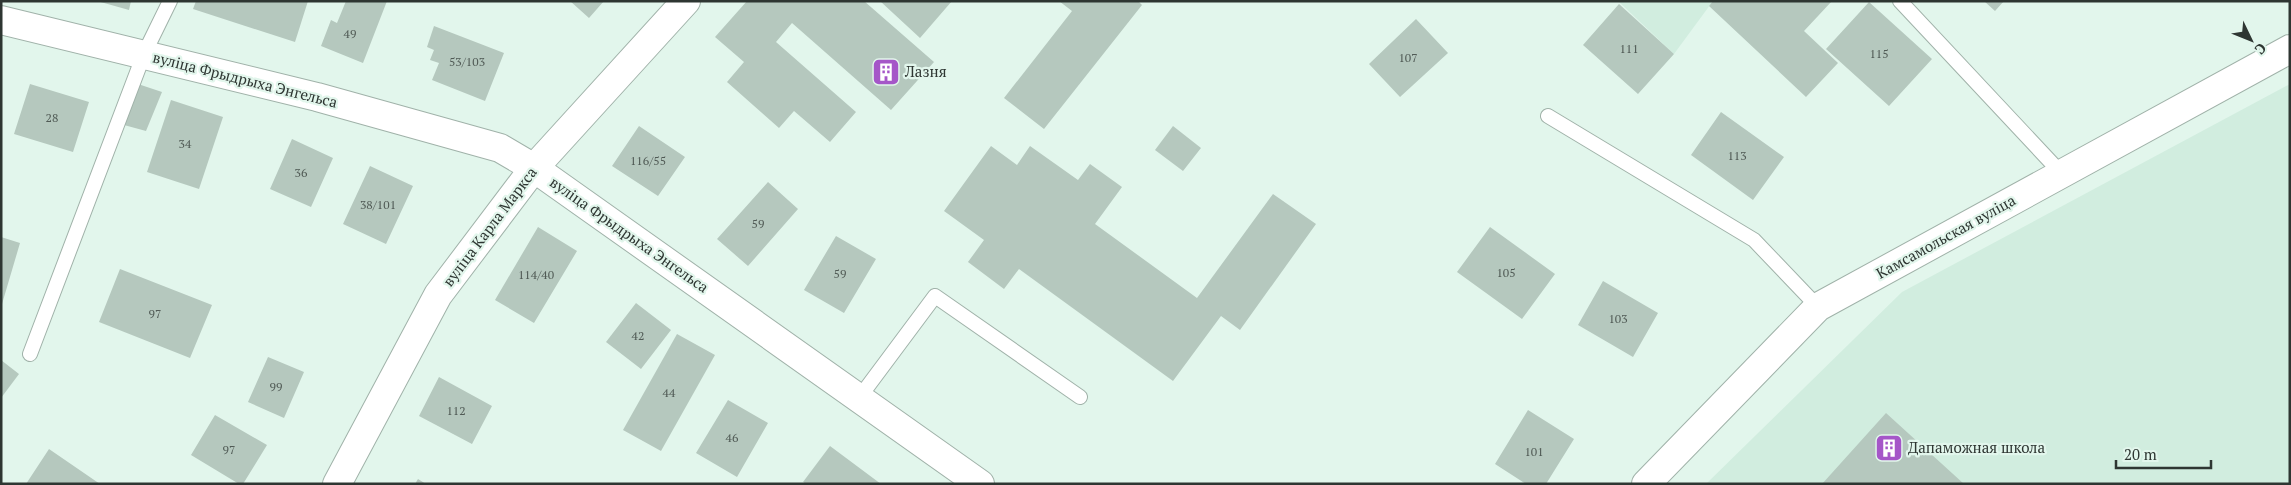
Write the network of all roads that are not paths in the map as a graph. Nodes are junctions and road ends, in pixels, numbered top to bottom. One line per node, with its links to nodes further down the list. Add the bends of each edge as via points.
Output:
1 (170, 1): 6 (lane)
2 (686, 1): 8 (street, вуліца Карла Маркса)
3 (1900, 1): 9 (lane)
4 (1, 20): 6 (street, вуліца Фрыдрыха Энгельса)
5 (2290, 49): 9 (street, Камсамольская вуліца)
6 (144, 54): 8 (street, вуліца Фрыдрыха Энгельса, via 317,97 500,148); 11 (lane)
7 (1548, 116): 10 (lane, via 1754,240)
8 (534, 168): 12 (street, вуліца Фрыдрыха Энгельса); 14 (street, вуліца Карла Маркса, via 438,295)
9 (2062, 174): 10 (street, Камсамольская вуліца)
10 (1818, 307): 16 (street, Камсамольская вуліца)
11 (30, 354)
12 (859, 398): 13 (lane, via 935,296); 15 (street, вуліца Фрыдрыха Энгельса)
13 (1080, 398)
14 (338, 484)
15 (980, 484)
16 (1646, 484)

